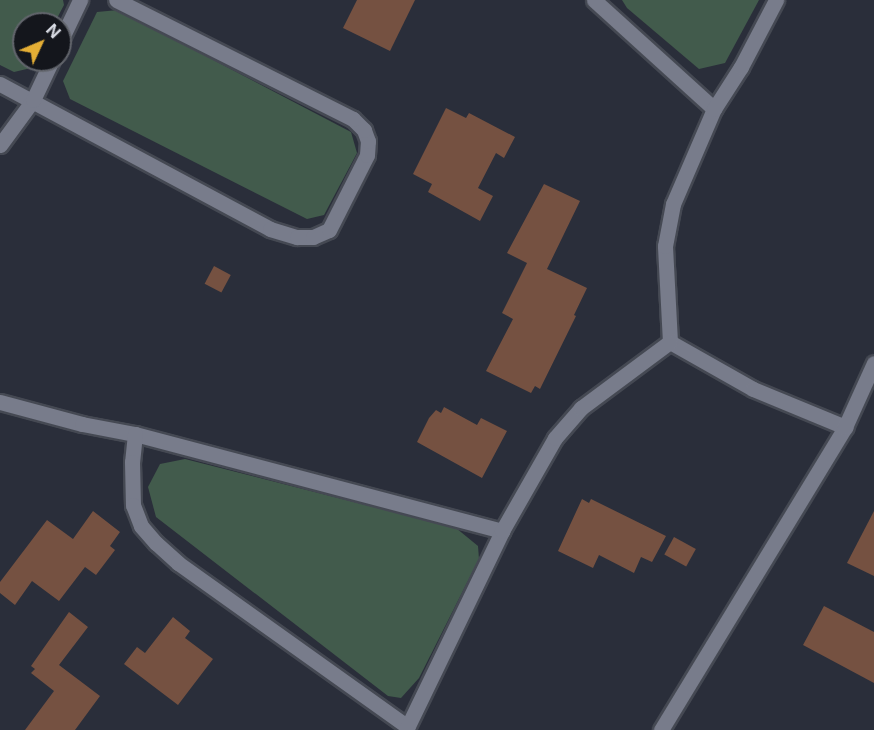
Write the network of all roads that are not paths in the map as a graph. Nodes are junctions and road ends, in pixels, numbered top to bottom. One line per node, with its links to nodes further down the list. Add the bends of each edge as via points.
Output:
1 (80, 0): 5 (street)
2 (116, 0): 8 (street, via 353,119 364,130 367,155 329,230 313,237 297,237 270,229)
3 (594, 0): 9 (street)
4 (776, 0): 9 (street)
5 (72, 17)
6 (46, 72): 8 (street)
7 (0, 84): 8 (street)
8 (33, 100): 10 (street)
9 (714, 109): 11 (street, via 671,215 665,246)
10 (0, 145)
11 (670, 342): 14 (street, via 753,389); 16 (street, via 580,408 555,438)
12 (874, 363): 14 (street)
13 (0, 402): 15 (street)
14 (844, 428): 18 (street)
15 (135, 434): 16 (street); 17 (street, via 133,505 141,525 156,543)
16 (502, 531): 17 (street)
17 (407, 729)
18 (661, 730)

